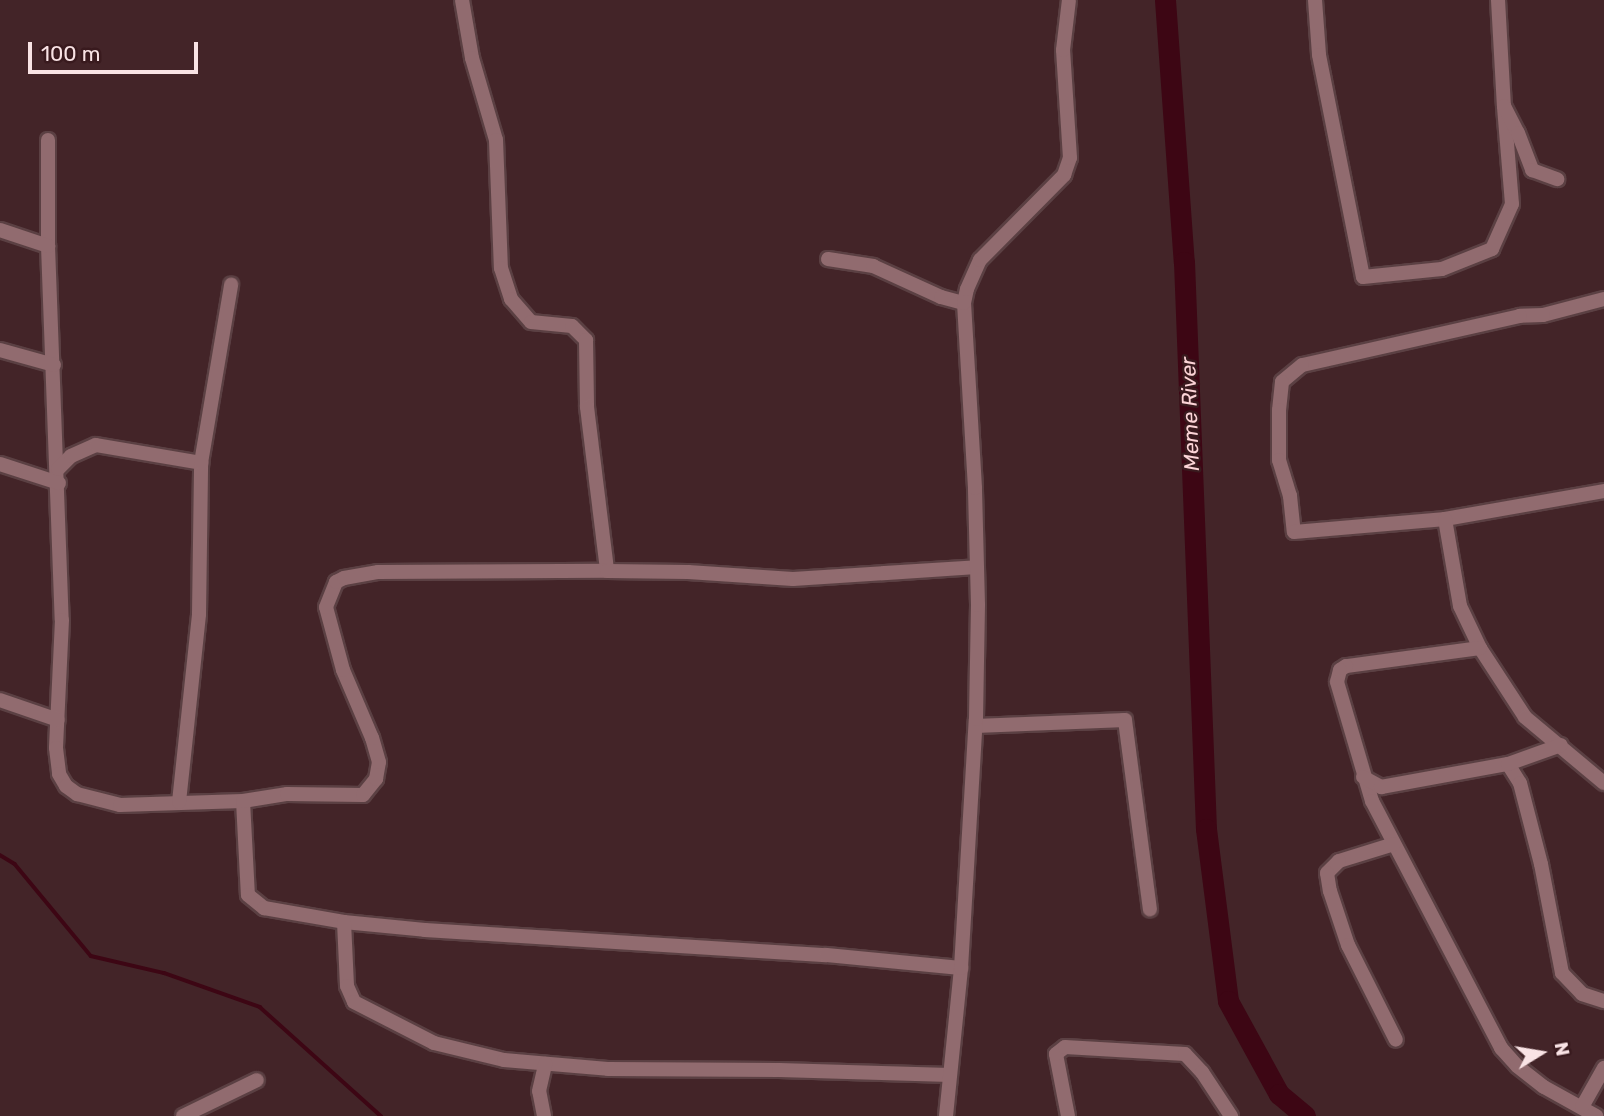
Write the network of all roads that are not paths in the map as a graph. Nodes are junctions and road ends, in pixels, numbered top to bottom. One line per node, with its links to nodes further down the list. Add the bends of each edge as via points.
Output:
1 (462, 0): 22 (street, via 472,58 496,140 501,268 510,299 531,322 572,326 586,340 587,407)
2 (1069, 0): 13 (street, via 1063,50 1070,158 1064,175 980,260)
3 (1315, 0): 5 (street, via 1319,55 1363,277 1442,268 1492,249 1512,204)
4 (1497, 0): 5 (street)
5 (1504, 106): 7 (street, via 1532,170)
6 (48, 140): 9 (street)
7 (1557, 180)
8 (0, 230): 9 (street)
9 (48, 246): 15 (street)
10 (828, 259): 13 (street, via 873,266)
11 (231, 285): 16 (street)
12 (1604, 299): 20 (street, via 1302,365 1282,382 1279,460 1294,532)
13 (964, 303): 21 (street)
14 (0, 350): 15 (street)
15 (54, 365): 18 (street)
16 (201, 463): 18 (street, via 96,445 71,456); 34 (street, via 199,614)
17 (0, 464): 18 (street)
18 (58, 476): 25 (street, via 62,620)
19 (1604, 491): 20 (street)
20 (1445, 519): 23 (street, via 1460,606)
21 (977, 567): 22 (street, via 793,579); 26 (street)
22 (607, 571): 32 (street, via 378,572 336,582 326,607 343,670 379,762 376,779 363,795 287,793)
23 (1480, 648): 27 (street, via 1525,717); 29 (street, via 1340,670 1337,682)
24 (0, 700): 25 (street)
25 (58, 720): 34 (street, via 59,774 66,786 78,794 120,805)
26 (976, 726): 36 (street, via 1125,720); 38 (street)
27 (1561, 746): 28 (street); 30 (street)
28 (1507, 764): 31 (street); 39 (street, via 1524,797 1562,973 1582,994)
29 (1363, 777): 31 (street); 33 (street)
30 (1604, 783)
31 (1381, 787): 33 (street)
32 (243, 801): 34 (street); 37 (street, via 250,899 264,908)
33 (1372, 801): 35 (street)
34 (179, 802)
35 (1394, 844): 40 (street, via 1332,865 1327,880 1348,945); 45 (street, via 1501,1048 1544,1087)
36 (1150, 909)
37 (344, 922): 38 (street, via 826,954); 41 (street, via 347,986 354,1002 434,1043 504,1060)
38 (961, 968): 43 (street)
39 (1604, 1001)
40 (1396, 1040)
41 (545, 1064): 43 (street); 47 (street, via 539,1091)
42 (1604, 1068): 45 (street)
43 (950, 1075): 48 (street)
44 (257, 1080): 46 (street)
45 (1582, 1107): 51 (street)
46 (183, 1116)
47 (544, 1116)
48 (946, 1116)
49 (1068, 1116): 50 (street, via 1056,1054 1065,1047 1185,1055)
50 (1231, 1116)
51 (1596, 1116)

